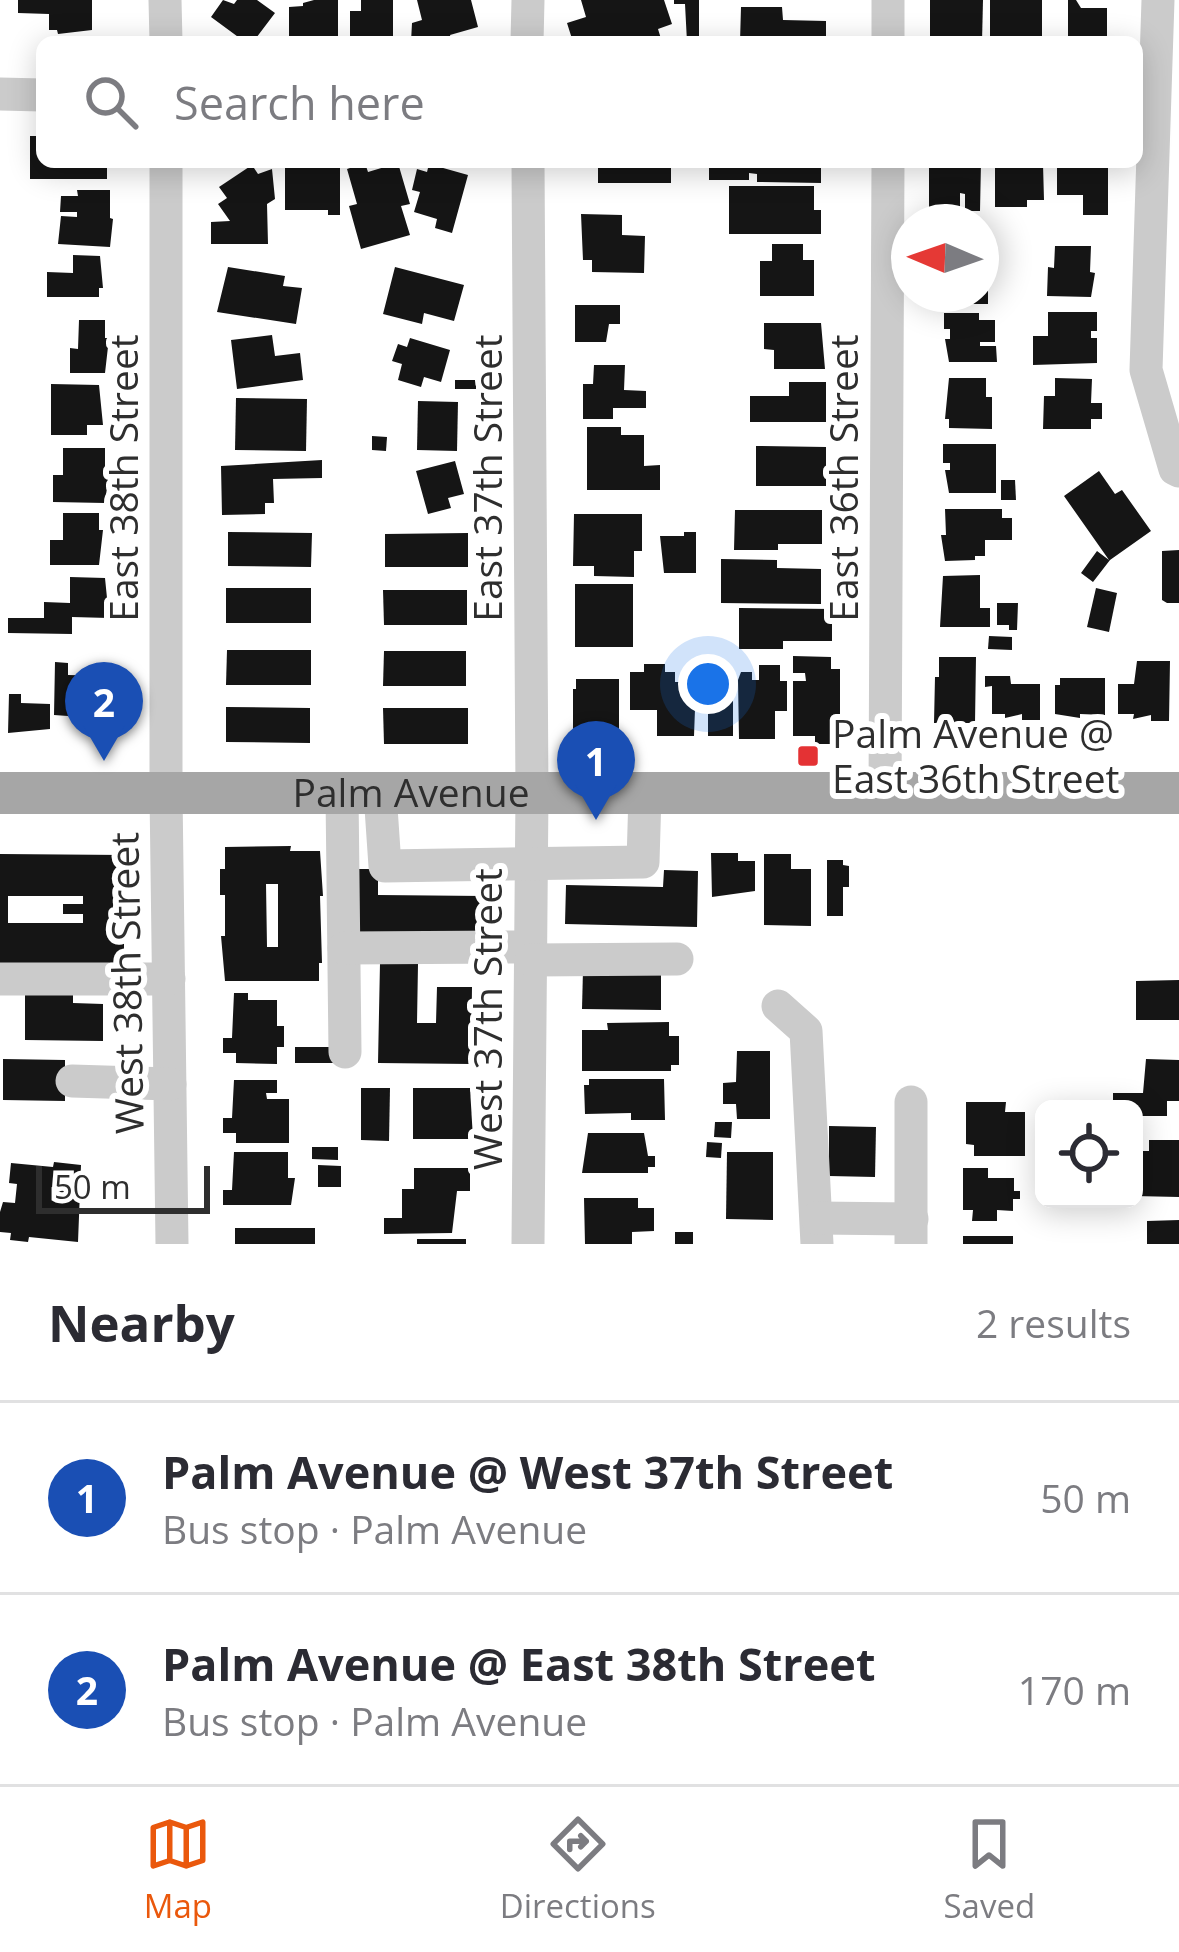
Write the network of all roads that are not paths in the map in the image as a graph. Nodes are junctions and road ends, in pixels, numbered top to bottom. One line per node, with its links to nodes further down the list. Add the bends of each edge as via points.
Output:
1 (165, 0): 5 (street)
2 (527, 0): 6 (street)
3 (888, 0): 7 (street)
4 (1159, 0): 10 (street)
5 (166, 36)
6 (527, 36)
7 (888, 36)
8 (0, 94): 9 (street)
9 (36, 95)
10 (1158, 98): 14 (street, via 1146,370)
11 (166, 168): 17 (street, East 38th Street)
12 (528, 168): 19 (street, East 37th Street)
13 (888, 168): 21 (street, East 36th Street)
14 (1177, 470)
15 (0, 793): 17 (main road, Palm Avenue)
16 (1179, 793): 21 (main road, Palm Avenue)
17 (166, 794): 18 (main road, Palm Avenue); 27 (street, West 38th Street)
18 (361, 794): 19 (main road, Palm Avenue); 22 (street, via 385,866); 23 (street)
19 (532, 794): 20 (main road, Palm Avenue); 22 (street, West 37th Street)
20 (644, 794): 21 (main road, Palm Avenue); 22 (street, via 643,862)
21 (884, 794)
22 (532, 864): 24 (street, West 37th Street)
23 (344, 948): 24 (street); 29 (street)
24 (531, 954): 25 (street); 36 (street, West 37th Street)
25 (677, 959)
26 (0, 979): 27 (street)
27 (169, 979): 31 (street, West 38th Street)
28 (778, 1006): 33 (street, via 806,1031)
29 (345, 1052)
30 (72, 1081): 31 (street)
31 (170, 1084): 35 (street, West 38th Street)
32 (911, 1102): 34 (street)
33 (817, 1231): 34 (street)
34 (911, 1232)
35 (172, 1244)
36 (529, 1244)

